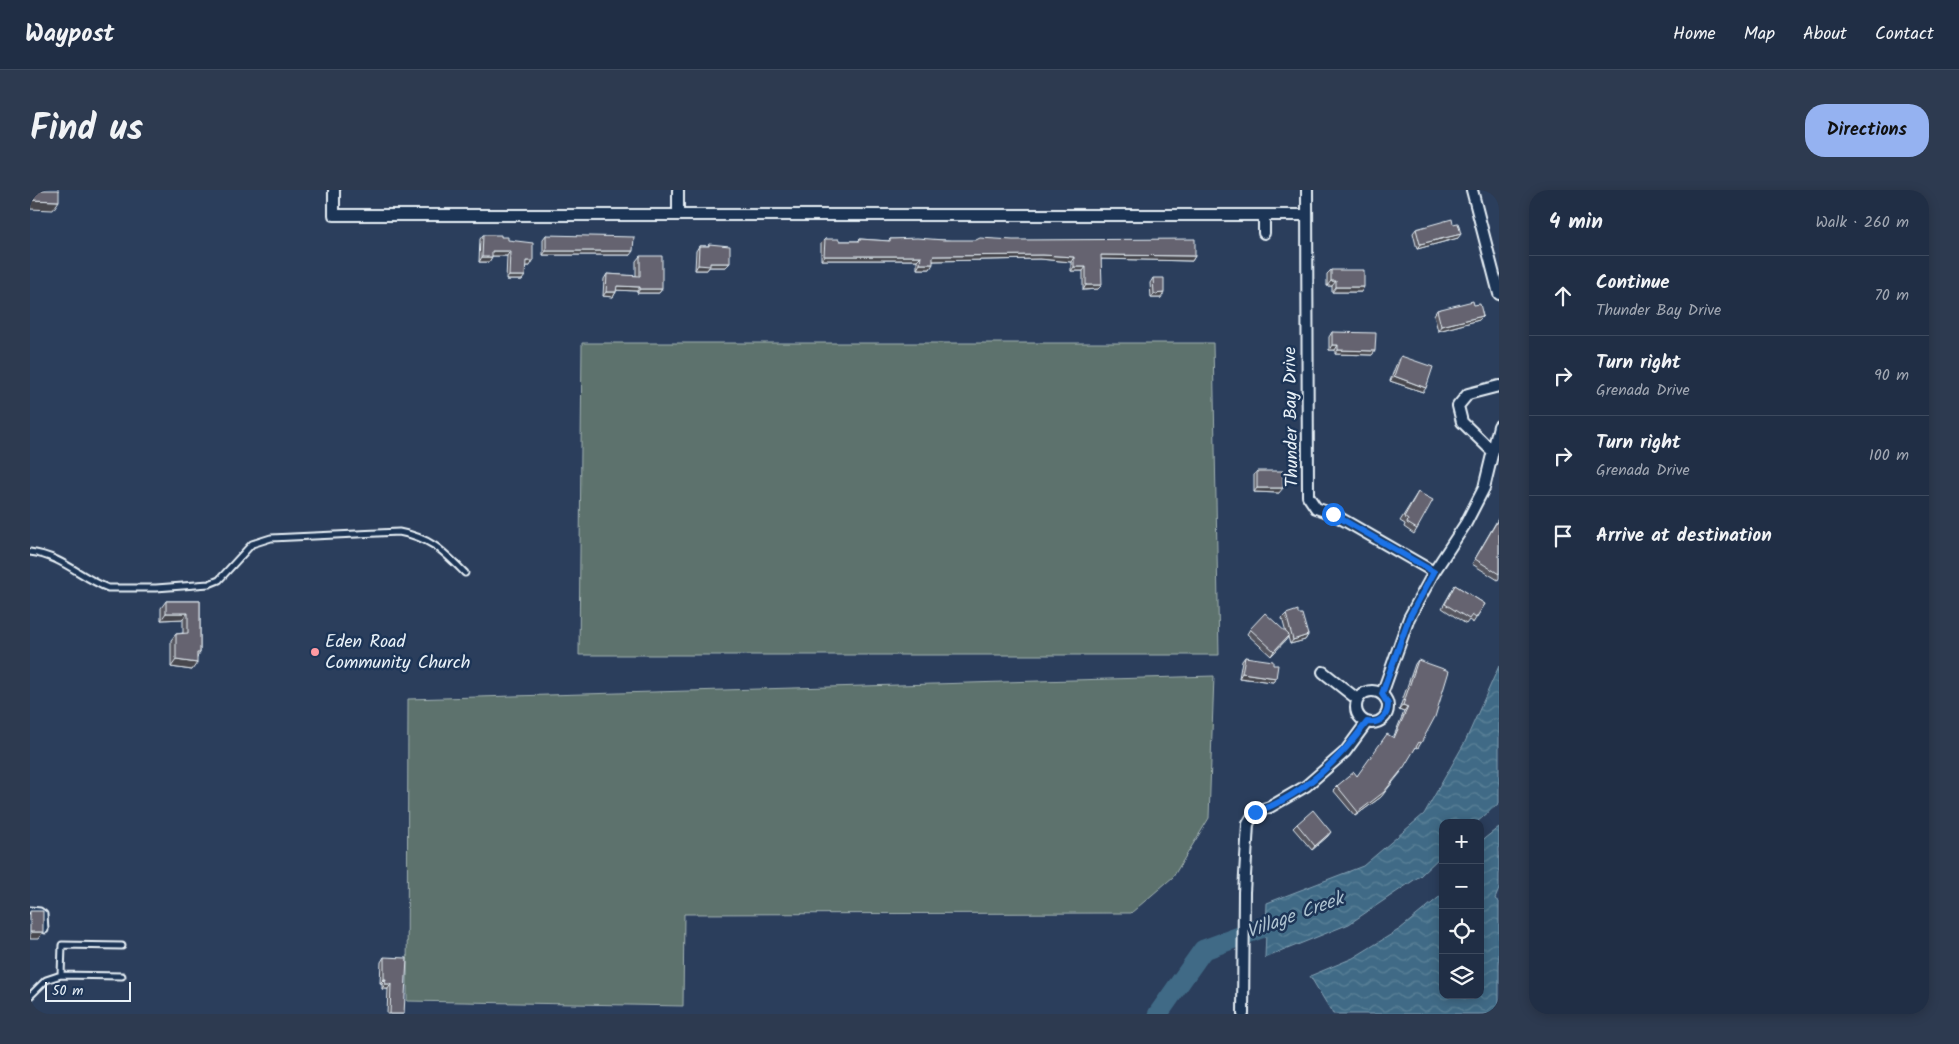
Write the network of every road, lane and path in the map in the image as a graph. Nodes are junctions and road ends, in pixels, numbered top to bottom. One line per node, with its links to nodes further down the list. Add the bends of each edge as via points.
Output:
1 (334, 190): 7 (street, via 334,216)
2 (678, 190): 7 (street)
3 (1307, 190): 6 (street, Thunder Bay Drive)
4 (1472, 190): 9 (street)
5 (1264, 215): 6 (street); 7 (street); 8 (street)
6 (1307, 215): 14 (street, Thunder Bay Drive, via 1308,496 1316,508 1333,514)
7 (678, 216)
8 (1264, 233)
9 (1499, 294)
10 (1499, 386): 12 (street, via 1468,394 1458,406 1462,422)
11 (1499, 426): 12 (street)
12 (1492, 451): 14 (street, via 1484,488)
13 (30, 552): 15 (lane, via 70,565 108,588 197,586 219,580 252,544 271,538 399,532 419,536 436,545)
14 (1434, 572): 17 (street, via 1409,618)
15 (465, 573)
16 (1323, 672): 18 (street)
17 (1382, 694): 18 (street, via 1368,691); 19 (street, via 1388,704 1386,715 1377,722)
18 (1357, 699): 19 (street, via 1356,713)
19 (1367, 722): 26 (street, via 1345,752 1306,786 1255,812 1248,824)
20 (30, 910): 21 (lane, via 44,914)
21 (45, 930)
22 (122, 946): 23 (lane, via 62,945)
23 (60, 975): 24 (lane); 25 (lane, via 46,980)
24 (122, 976)
25 (30, 996)
26 (1243, 1014)

